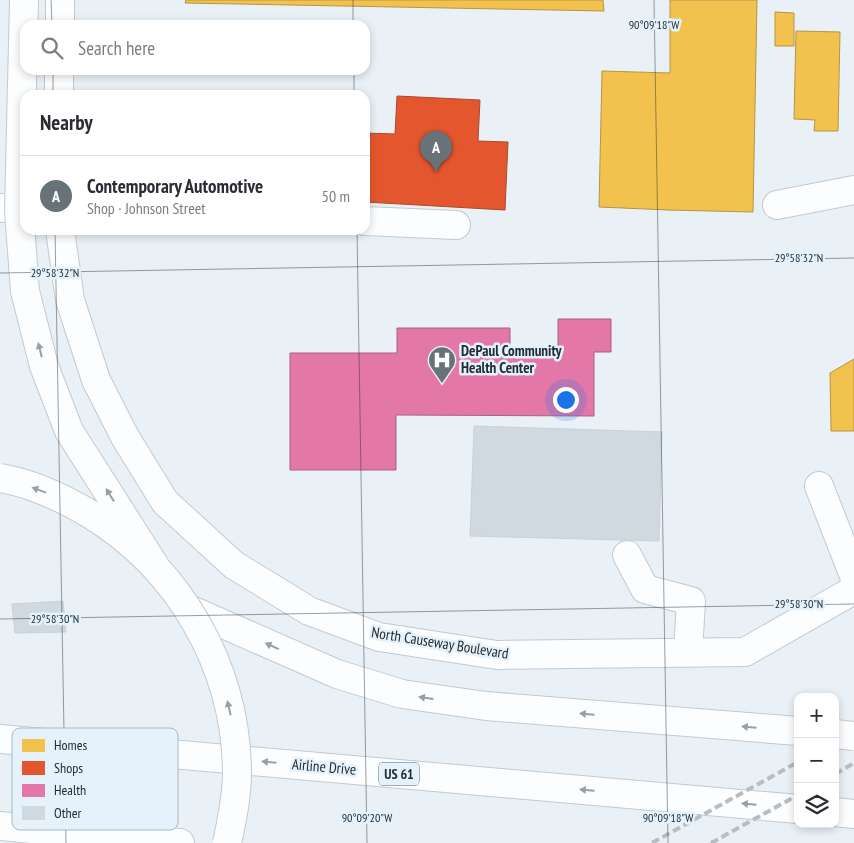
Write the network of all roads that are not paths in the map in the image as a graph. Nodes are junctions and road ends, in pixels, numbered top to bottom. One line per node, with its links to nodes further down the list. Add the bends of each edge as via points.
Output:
1 (24, 0): 3 (main road, one-way to 1, bridge)
2 (60, 0): 4 (main road)
3 (24, 20)
4 (60, 20)
5 (22, 75): 7 (main road, one-way to 5, bridge)
6 (59, 75): 8 (main road)
7 (22, 90)
8 (59, 90)
9 (20, 169): 15 (main road, one-way to 9, bridge)
10 (854, 190): 11 (main road)
11 (777, 205)
12 (0, 208): 13 (main road)
13 (20, 208)
14 (370, 221): 16 (main road)
15 (20, 224)
16 (456, 225)
17 (21, 235): 22 (main road, one-way to 17, bridge, via 69,431 44,366 25,291)
18 (61, 235): 26 (main road, North Causeway Boulevard, via 70,300 96,380 125,437 165,502 234,565 309,611 379,637 497,655)
19 (0, 478): 22 (main road, one-way to 19, bridge, via 113,528 65,499)
20 (819, 486): 23 (main road)
21 (627, 555): 26 (main road, via 644,589 691,601)
22 (155, 566): 25 (main road, bridge)
23 (854, 576)
24 (854, 590): 26 (main road, North Causeway Boulevard, via 745,652)
25 (189, 608): 27 (main road, one-way to 25, via 486,706 402,694 337,674); 36 (main road, one-way to 25, bridge, via 237,773 234,730 210,647)
26 (688, 653)
27 (794, 731)
28 (839, 734): 29 (main road, bridge)
29 (854, 736)
30 (178, 754): 31 (main road, Airline Drive / US 61, one-way to 30)
31 (794, 809)
32 (839, 812): 33 (main road)
33 (854, 814)
34 (42, 830): 35 (main road)
35 (180, 843)
36 (227, 843)

